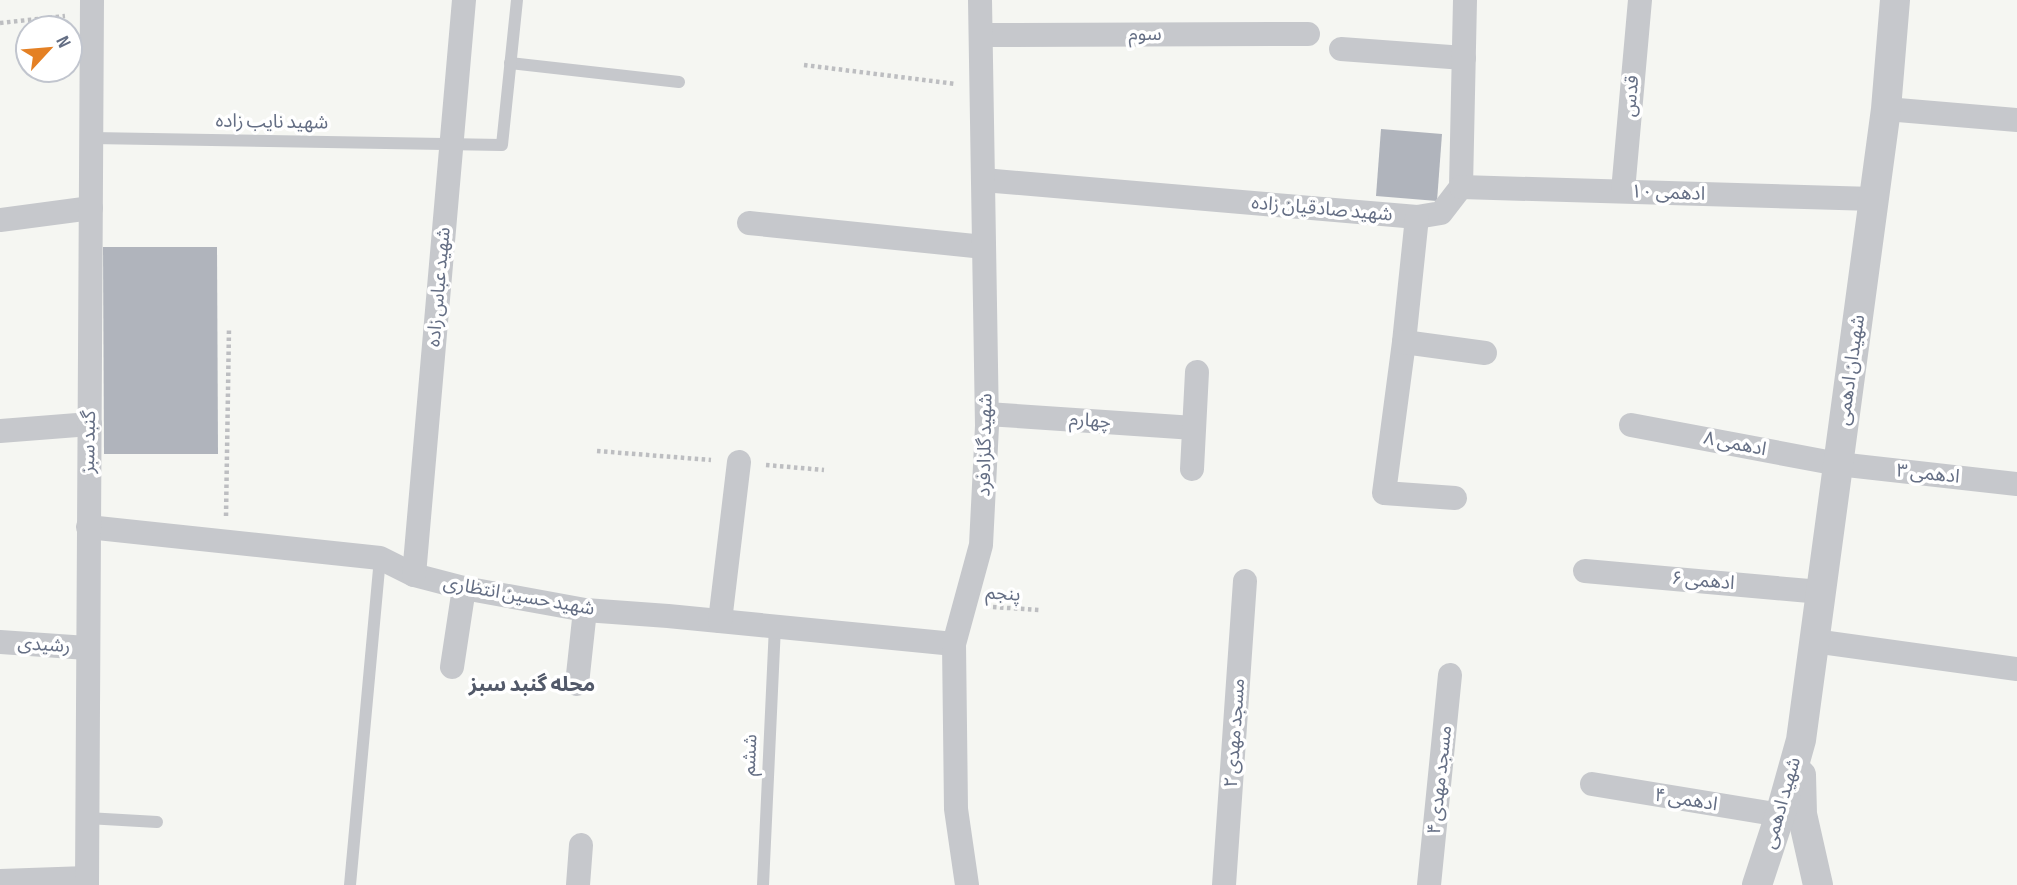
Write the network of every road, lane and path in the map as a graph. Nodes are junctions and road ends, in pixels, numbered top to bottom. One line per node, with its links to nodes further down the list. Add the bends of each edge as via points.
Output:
1 (464, 0): 20 (street, شهید عباس زاده)
2 (517, 0): 13 (lane)
3 (980, 0): 10 (street, شهید گلزادفرد)
4 (1465, 0): 12 (street)
5 (1640, 0): 23 (street, قدس)
6 (1895, 0): 17 (street, شهیدان ادهمی)
7 (92, 6): 8 (path); 19 (street, گنبد سبز)
8 (0, 23)
9 (1308, 34): 10 (street, سوم)
10 (981, 35): 16 (street, شهید گلزادفرد)
11 (1341, 50): 12 (street)
12 (1464, 58): 22 (street)
13 (510, 63): 15 (lane); 20 (lane, شهید نایب زاده, via 502,145)
14 (804, 65): 16 (path)
15 (680, 82)
16 (982, 87): 21 (street, شهید گلزادفرد)
17 (1886, 109): 18 (street); 24 (street, شهیدان ادهمی)
18 (2017, 120)
19 (92, 138): 20 (lane, شهید نایب زاده); 25 (street, گنبد سبز)
20 (452, 144): 48 (street, شهید عباس زاده)
21 (983, 180): 26 (street, شهید صادقیان زاده); 29 (street, شهید گلزادفرد)
22 (1461, 187): 23 (street, ادهمی ۱۰); 26 (street, شهید صادقیان زاده, via 1441,213)
23 (1623, 191): 24 (street, ادهمی ۱۰)
24 (1874, 199): 40 (street, شهیدان ادهمی)
25 (91, 208): 27 (street); 35 (street, گنبد سبز)
26 (1417, 217): 31 (street)
27 (0, 220)
28 (749, 223): 29 (street)
29 (984, 247): 34 (street, شهید گلزادفرد)
30 (229, 328): 45 (path)
31 (1404, 342): 32 (street); 43 (street, via 1384,493)
32 (1485, 353)
33 (1197, 372): 37 (street)
34 (986, 414): 37 (street, چهارم); 52 (street, شهید گلزادفرد, via 981,545)
35 (89, 424): 38 (street); 44 (street, گنبد سبز)
36 (1631, 425): 40 (street, ادهمی ۸)
37 (1194, 428): 41 (street)
38 (0, 431)
39 (738, 462): 55 (street)
40 (1838, 464): 42 (street, ادهمی ۳); 51 (street, شهیدان ادهمی)
41 (1192, 469)
42 (2017, 484)
43 (1455, 498)
44 (88, 527): 45 (street, شهید حسین انتظاری); 60 (street, گنبد سبز)
45 (225, 542): 46 (street, شهید حسین انتظاری)
46 (380, 558): 48 (street, شهید حسین انتظاری); 73 (lane)
47 (1585, 571): 51 (street, ادهمی ۶)
48 (414, 575): 50 (street, شهید حسین انتظاری)
49 (1245, 581): 77 (street, مسجد مهدی ۲)
50 (464, 588): 53 (street, شهید حسین انتظاری); 61 (street)
51 (1821, 592): 57 (street, شهیدان ادهمی)
52 (965, 605): 54 (path, پنجم); 59 (street, شهید گلزادفرد)
53 (585, 610): 55 (street, شهید حسین انتظاری); 64 (street)
54 (1040, 610)
55 (720, 621): 56 (street, شهید حسین انتظاری)
56 (775, 626): 59 (street, شهید حسین انتظاری); 75 (lane, ششم)
57 (1814, 641): 62 (street); 65 (street, شهیدان ادهمی)
58 (0, 642): 60 (street, رشیدی)
59 (954, 644): 76 (street, شهید گلزادفرد, via 956,809)
60 (88, 648): 68 (street, گنبد سبز)
61 (452, 667)
62 (2017, 669)
63 (1450, 675): 78 (street, مسجد مهدی ۴)
64 (577, 684)
65 (1801, 740): 67 (street, شهید ادهمی); 80 (street, شهید ادهمی, via 1802,814)
66 (1592, 784): 67 (street, ادهمی ۴)
67 (1780, 815): 79 (street, شهید ادهمی)
68 (87, 818): 69 (lane); 72 (street, گنبد سبز)
69 (157, 822)
70 (580, 845): 74 (street)
71 (0, 881): 72 (street)
72 (87, 882)
73 (350, 885)
74 (578, 885)
75 (763, 885)
76 (967, 885)
77 (1224, 885)
78 (1429, 885)
79 (1757, 885)
80 (1818, 885)

